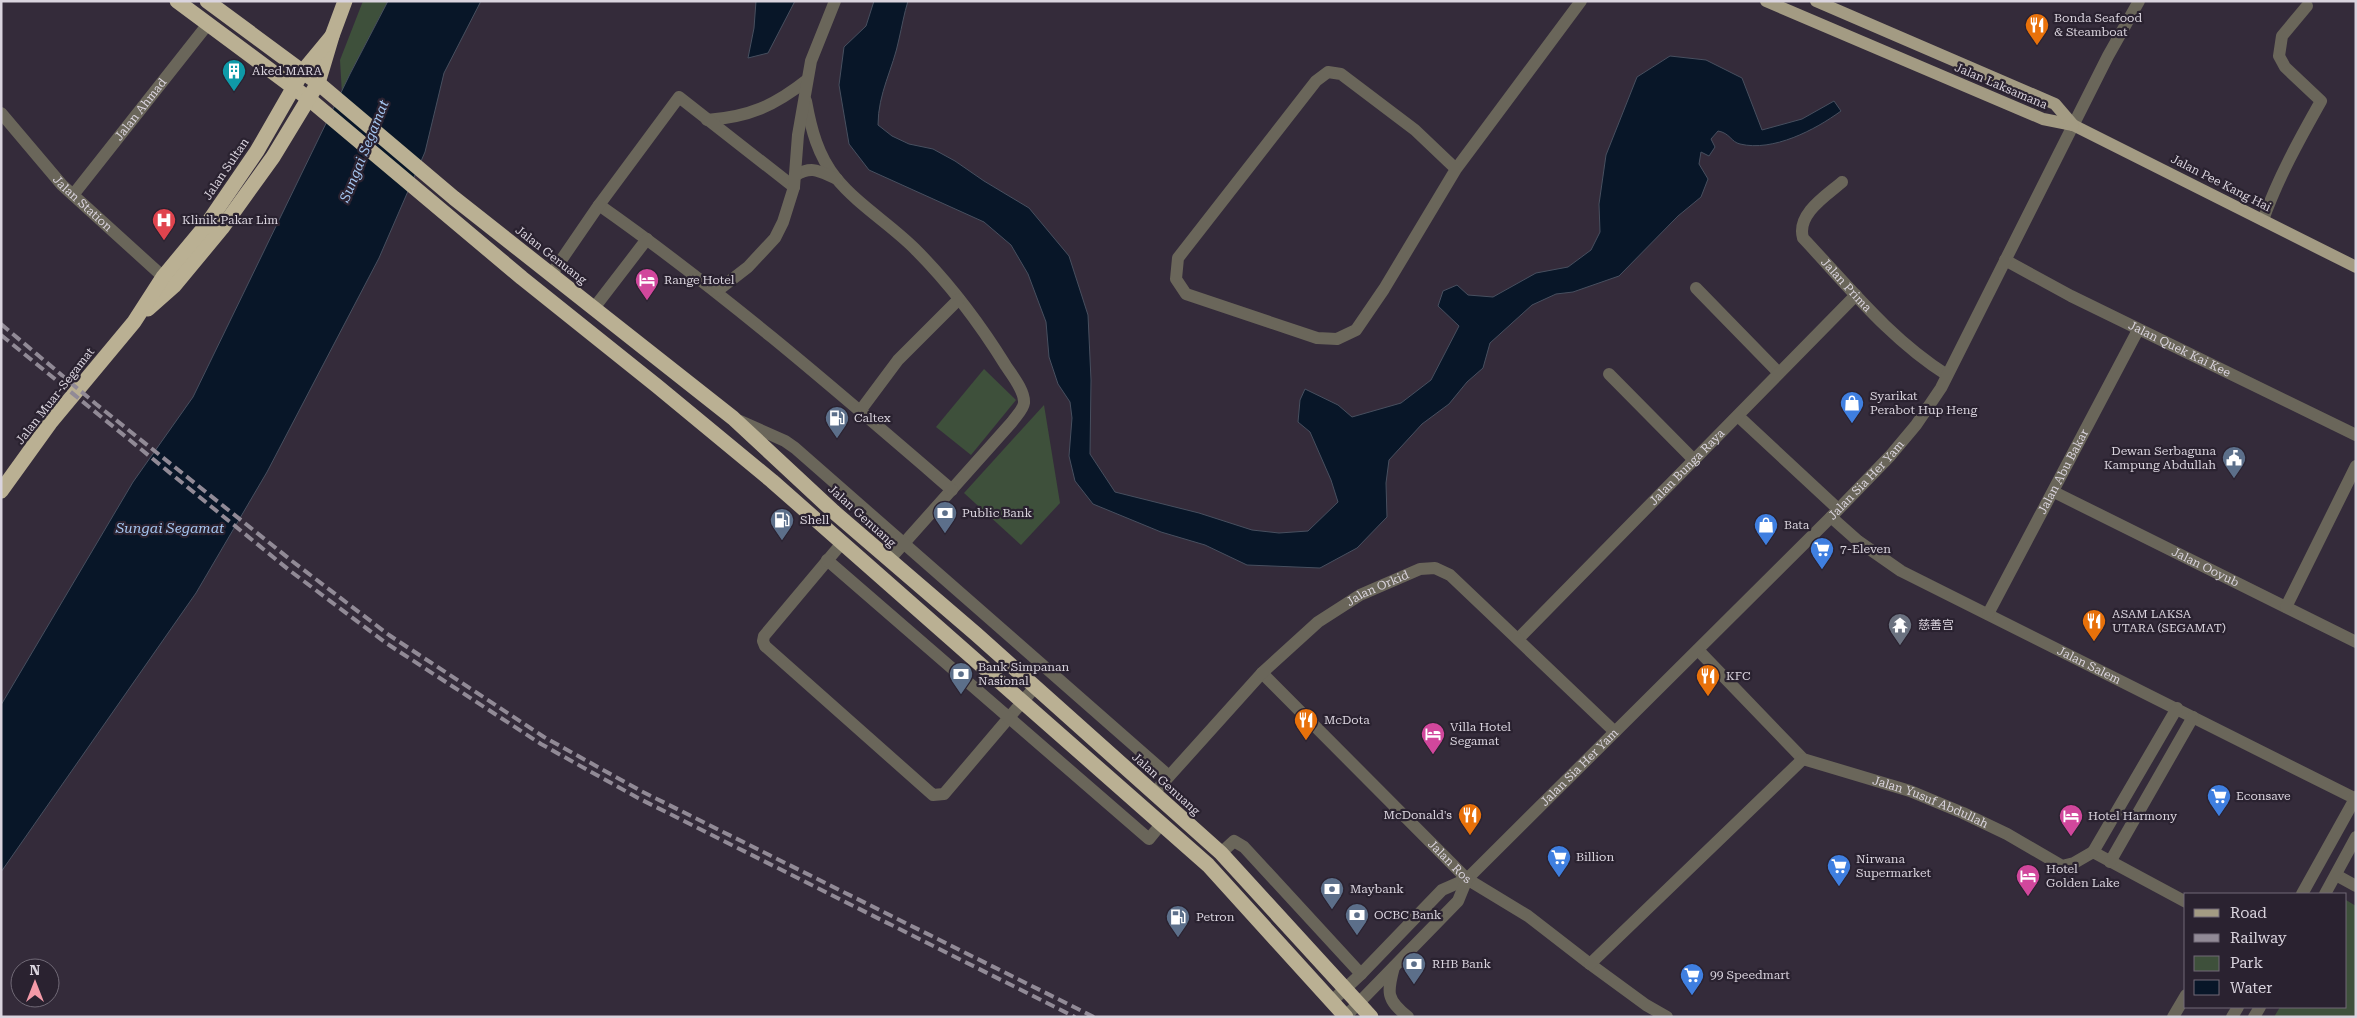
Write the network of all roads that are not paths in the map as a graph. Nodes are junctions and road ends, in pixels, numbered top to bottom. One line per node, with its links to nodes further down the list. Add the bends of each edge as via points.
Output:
1 (177, 1): 10 (highway)
2 (207, 1): 12 (highway, Jalan Genuang)
3 (345, 1): 11 (highway, Jalan Sultan)
4 (835, 1): 13 (street)
5 (1581, 1): 21 (street)
6 (1766, 1): 20 (main road, Jalan Laksamana, via 2043,119)
7 (1816, 1): 20 (main road, Jalan Laksamana, via 2055,104)
8 (2139, 1): 20 (street, Jalan Sia Her Yam)
9 (2307, 6): 27 (street, via 2282,36 2279,56 2285,67 2321,101 2288,159)
10 (208, 24): 15 (highway); 25 (street, Jalan Ahmad)
11 (332, 36): 12 (highway, Jalan Sultan); 14 (highway, Jalan Sultan)
12 (303, 71): 14 (highway, Jalan Genuang); 15 (highway, Jalan Sultan)
13 (807, 80): 17 (street); 19 (street, via 786,97 758,111)
14 (318, 83): 16 (highway, Jalan Sultan); 31 (highway, Jalan Genuang, via 454,198)
15 (294, 88): 16 (highway); 32 (highway, Jalan Sultan, via 257,151)
16 (309, 99): 32 (highway, Jalan Sultan, via 273,157 222,228); 44 (highway, via 522,278)
17 (806, 101): 22 (street, via 818,147); 23 (street, via 798,135)
18 (1, 113): 25 (street, Jalan Station)
19 (707, 120): 23 (street); 26 (street, via 679,97)
20 (2073, 124): 27 (main road, Jalan Pee Kang Hai); 29 (street, Jalan Sia Her Yam)
21 (1456, 169): 21 (street, via 1415,130 1341,74 1328,72 1316,80 1178,258 1176,279 1186,294 1317,338 1337,339 1356,330)
22 (837, 179): 23 (street, via 806,169); 36 (street, via 916,250)
23 (795, 181): 34 (street, via 790,203 775,238 748,267)
24 (1842, 182): 35 (street, Jalan Prima, via 1809,212 1801,232)
25 (73, 195): 32 (street, Jalan Station)
26 (599, 205): 28 (street); 31 (street)
27 (2263, 220): 30 (main road, Jalan Pee Kang Hai)
28 (648, 239): 34 (street); 37 (street)
29 (2005, 260): 39 (street, Jalan Quek Kai Kee); 43 (street, Jalan Sia Her Yam)
30 (2356, 266)
31 (551, 274): 37 (highway, Jalan Genuang)
32 (168, 282): 38 (highway, Jalan Sultan)
33 (1696, 288): 41 (street)
34 (717, 292): 46 (street)
35 (1856, 295): 41 (street, Jalan Bunga Raya); 43 (street, Jalan Prima, via 1907,347)
36 (959, 299): 46 (street, via 898,360); 53 (street, via 1022,392 1024,402 1012,422)
37 (594, 308): 40 (highway, Jalan Genuang)
38 (134, 322): 54 (highway, Jalan Muar-Segamat, via 50,423)
39 (2138, 330): 50 (street, Jalan Quek Kai Kee); 55 (street, Jalan Abu Bakar)
40 (659, 359): 44 (highway, via 664,371); 45 (highway, Jalan Genuang)
41 (1779, 373): 47 (street, Jalan Bunga Raya)
42 (1609, 374): 51 (street)
43 (1947, 375): 56 (street, Jalan Sia Her Yam, via 1916,426)
44 (657, 386): 48 (highway)
45 (711, 400): 48 (highway, via 696,399 692,408); 49 (highway, Jalan Genuang)
46 (860, 411): 53 (street)
47 (1738, 416): 51 (street, Jalan Bunga Raya); 56 (street, Jalan Salem)
48 (696, 417): 57 (highway)
49 (733, 418): 58 (street, via 795,448); 60 (highway, Jalan Genuang)
50 (2356, 436)
51 (1693, 459): 63 (street, Jalan Bunga Raya)
52 (2356, 466): 61 (street)
53 (952, 490): 58 (street)
54 (1, 491)
55 (2054, 492): 61 (street, Jalan Ooyub); 62 (street, Jalan Abu Bakar)
56 (1834, 513): 62 (street, Jalan Salem, via 1858,541 1901,571); 65 (street, Jalan Sia Her Yam)
57 (842, 543): 59 (street); 68 (highway)
58 (904, 544): 60 (street); 74 (street)
59 (827, 560): 70 (street); 70 (street, via 764,636 765,646 933,795 944,794)
60 (889, 560): 67 (highway, Jalan Genuang)
61 (2286, 607): 64 (street, Jalan Ooyub)
62 (1988, 614): 69 (street, Jalan Salem)
63 (1518, 639): 66 (street, Jalan Orkid, via 1450,575 1436,568 1420,569 1360,595 1318,622); 72 (street, Jalan Orkid)
64 (2356, 642)
65 (1698, 650): 72 (street, Jalan Sia Her Yam); 73 (street, Jalan Yusuf Abdullah)
66 (1262, 673): 74 (street, Jalan Orkid); 83 (street, Jalan Ros)
67 (1035, 686): 68 (street); 75 (highway, Jalan Genuang)
68 (1023, 701): 70 (street); 77 (highway)
69 (2177, 708): 71 (street, Jalan Salem); 79 (street)
70 (1010, 717): 77 (street, via 1149,839)
71 (2193, 717): 76 (street, Jalan Salem); 81 (street)
72 (1615, 732): 83 (street, Jalan Sia Her Yam)
73 (1803, 759): 79 (street, Jalan Yusuf Abdullah, via 1910,791 2007,834 2062,866); 88 (street)
74 (1169, 776): 75 (street, Jalan Orkid)
75 (1154, 793): 80 (highway, Jalan Genuang)
76 (2356, 798): 85 (street)
77 (1162, 823): 93 (highway, via 1208,865)
78 (2356, 837): 82 (street)
79 (2093, 852): 81 (street)
80 (1221, 853): 90 (street, via 1234,841 1244,847); 91 (highway, Jalan Genuang)
81 (2110, 862): 87 (street)
82 (2336, 876): 84 (street); 86 (street)
83 (1467, 879): 88 (street, Jalan Ros, via 1528,916); 89 (street, Jalan Sia Her Yam, via 1458,901); 90 (street, Jalan Sia Her Yam, via 1442,890)
84 (2356, 886)
85 (2303, 893)
86 (2326, 893)
87 (2184, 901)
88 (1590, 964): 98 (street, Jalan Ros)
89 (1395, 965): 94 (street, Jalan Sia Her Yam); 97 (street, via 1389,987 1390,999)
90 (1361, 974): 91 (street, Jalan Sia Her Yam)
91 (1346, 988): 93 (street, Jalan Sia Her Yam); 94 (highway, Jalan Genuang)
92 (2184, 998): 99 (street)
93 (1332, 1001): 95 (highway)
94 (1358, 1003): 95 (street, Jalan Sia Her Yam); 96 (highway, Jalan Genuang)
95 (1346, 1016)
96 (1371, 1017)
97 (1408, 1017)
98 (1667, 1017)
99 (2172, 1017)

